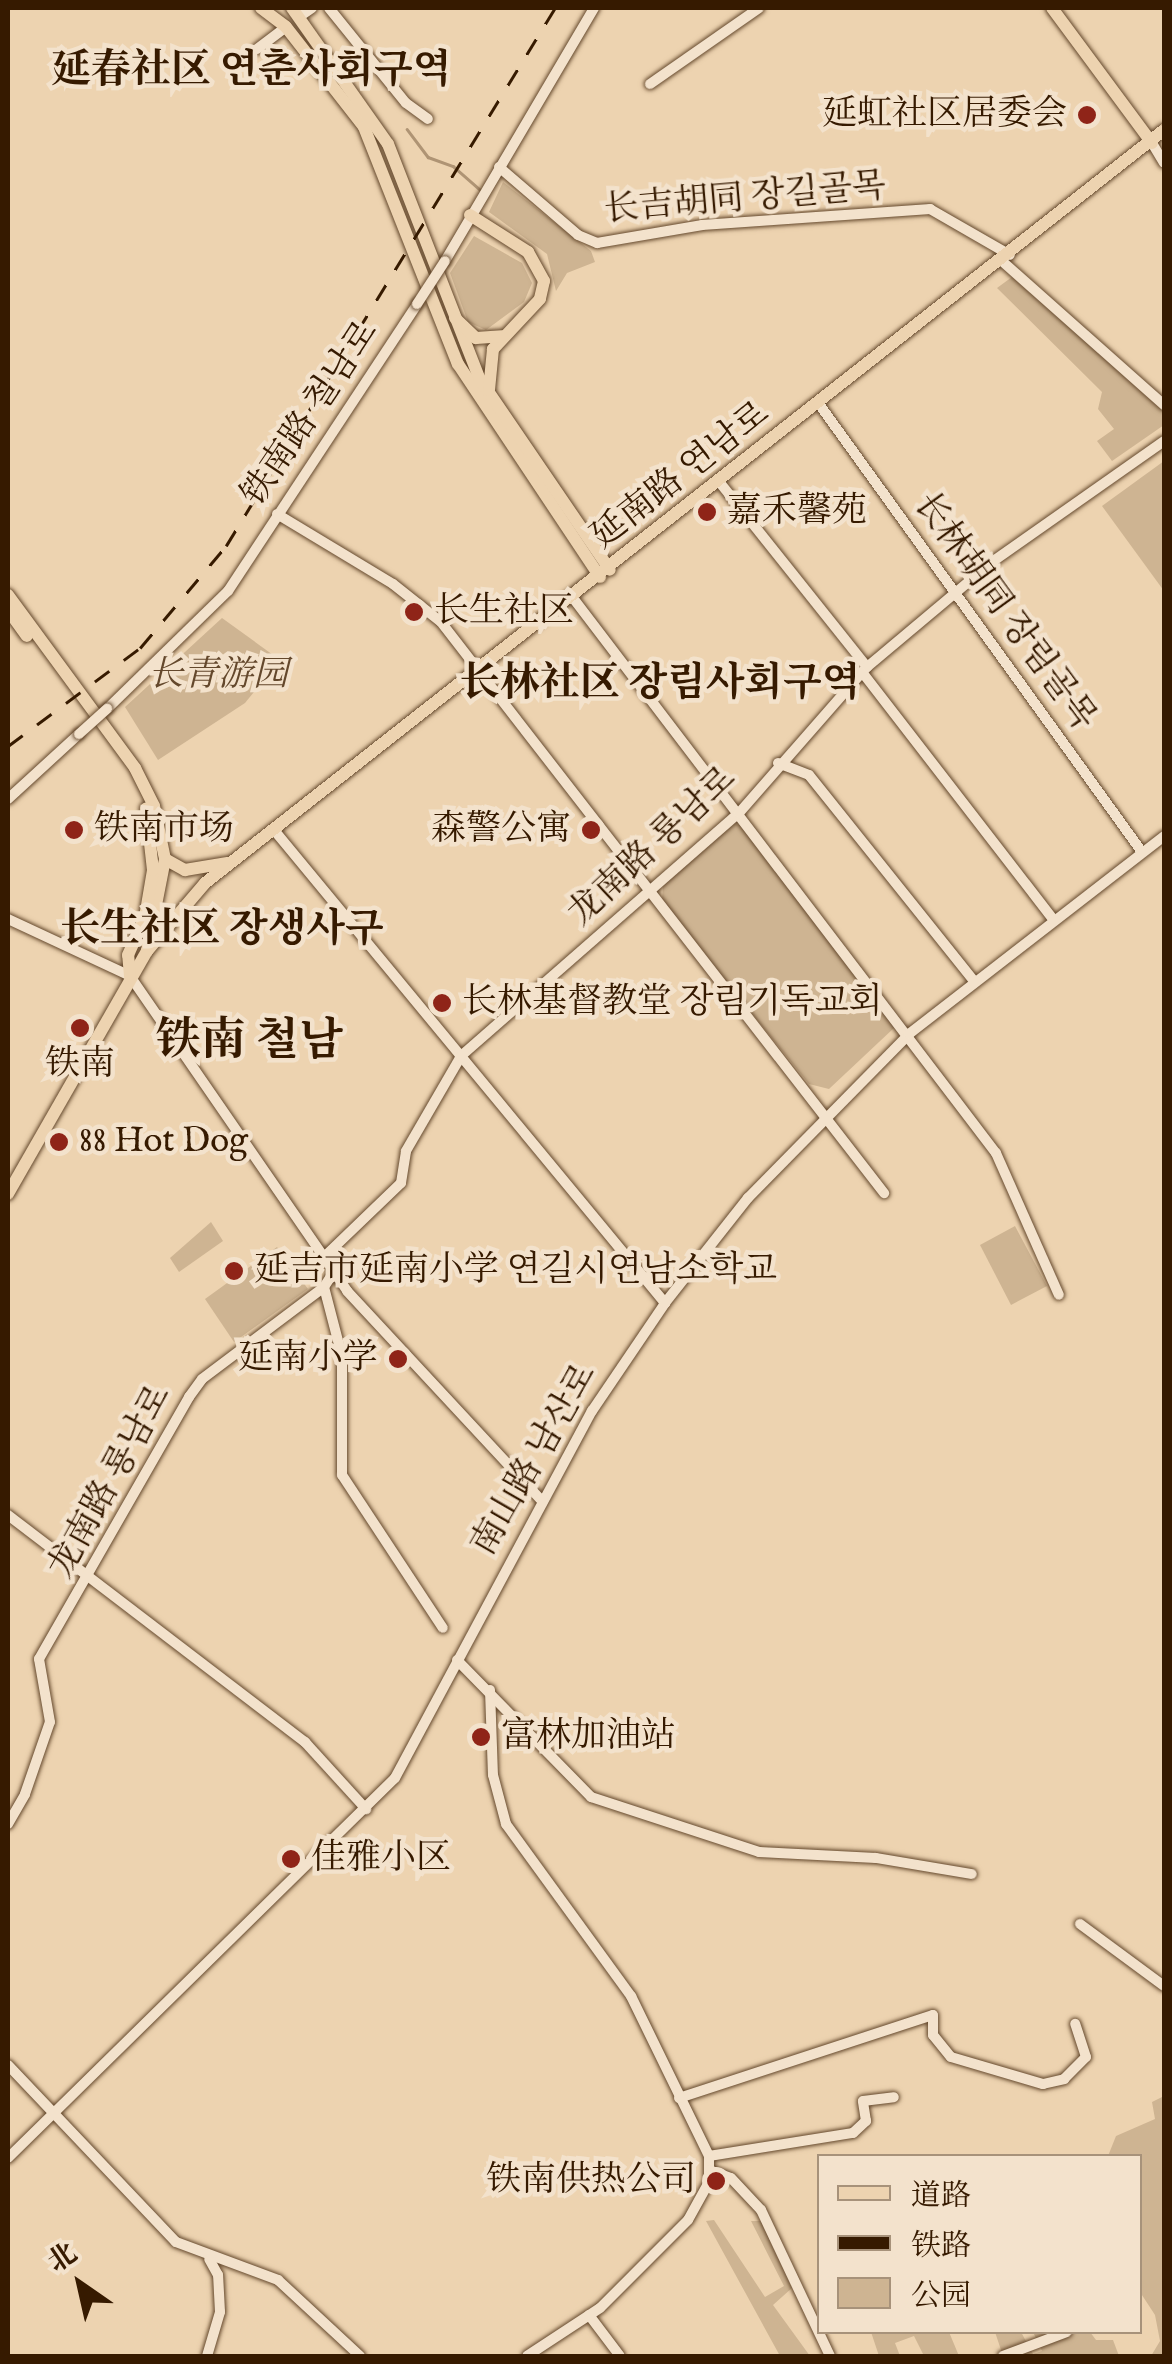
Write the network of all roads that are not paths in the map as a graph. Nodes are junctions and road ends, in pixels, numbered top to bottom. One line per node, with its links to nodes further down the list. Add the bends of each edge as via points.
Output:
1 (261, 8): 8 (main road)
2 (312, 8): 7 (street)
3 (328, 8): 11 (street)
4 (594, 8): 15 (street, 铁南路 철남로)
5 (759, 8): 10 (street)
6 (1052, 8): 13 (main road)
7 (296, 12): 18 (main road, via 388,144)
8 (286, 27): 9 (street); 26 (main road, via 364,127 458,364)
9 (257, 50)
10 (650, 84)
11 (428, 119)
12 (1164, 130): 13 (main road, 延南路 연남로)
13 (1152, 143): 14 (street); 17 (main road, 延南路 연남로)
14 (1164, 163)
15 (497, 171): 16 (street, 铁南路 철남로); 17 (street, 长吉胡同 장길골목, via 597,243 702,225 930,209)
16 (473, 209): 19 (main road, via 528,252 542,272 540,299); 25 (street, 铁南路 철남로, bridge)
17 (1006, 258): 21 (main road, 延南路 연남로); 22 (street, 长吉胡同 장길골목)
18 (450, 312): 19 (main road, via 476,338); 20 (main road)
19 (504, 335): 20 (main road, via 489,358)
20 (489, 392): 26 (main road)
21 (819, 404): 24 (main road, 延南路 연남로); 27 (street, 长林胡同 장림골목)
22 (1164, 405)
23 (1164, 441): 27 (street, 龙南路 룡남로)
24 (721, 484): 26 (main road, 延南路 연남로); 32 (street)
25 (278, 514): 31 (street, via 423,605); 34 (street, 铁南路 철남로, bridge, via 208,615)
26 (605, 574): 29 (main road, 延南路 연남로)
27 (956, 592): 32 (street, 龙南路 룡남로); 38 (street, 长林胡同 장림골목)
28 (8, 595): 39 (main road, via 135,768 154,806)
29 (573, 598): 31 (main road, 延南路 연남로); 35 (street)
30 (8, 610): 45 (main road, via 134,782 149,819 153,870 145,917 128,955)
31 (480, 670): 36 (main road, 延南路 연남로); 41 (street)
32 (864, 670): 33 (street, 龙南路 룡남로); 43 (street)
33 (778, 763): 35 (street, 龙南路 룡남로); 46 (street, via 809,774)
34 (8, 799)
35 (740, 814): 41 (street, 龙南路 룡남로); 47 (street)
36 (274, 830): 40 (main road, 延南路 연남로); 48 (street)
37 (1164, 836): 38 (street, 南山路 남산로)
38 (1142, 852): 43 (street, 南山路 남산로)
39 (165, 858): 40 (main road, via 186,870); 44 (main road)
40 (230, 863): 44 (main road, 延南路 연남로, via 184,901)
41 (648, 892): 48 (street, 龙南路 룡남로); 49 (street)
42 (8, 919): 45 (street)
43 (1053, 919): 46 (street, 南山路 남산로)
44 (147, 951): 45 (main road)
45 (130, 976): 51 (main road); 52 (street)
46 (974, 980): 47 (street, 南山路 남산로)
47 (909, 1034): 49 (street, 南山路 남산로); 55 (street, via 1004,1167 1028,1238)
48 (461, 1056): 52 (street, 龙南路 룡남로, via 406,1150 401,1183); 56 (street)
49 (821, 1119): 50 (street); 56 (street, 南山路 남산로)
50 (884, 1193)
51 (8, 1194)
52 (324, 1257): 53 (street)
53 (333, 1273): 54 (street, 龙南路 룡남로); 57 (street)
54 (324, 1287): 59 (street, 龙南路 룡남로, via 202,1379); 60 (street, via 342,1356 342,1475)
55 (1059, 1295)
56 (665, 1303): 57 (street, 南山路 남산로)
57 (540, 1498): 61 (street, 南山路 남산로)
58 (8, 1515): 59 (street)
59 (90, 1580): 63 (street, via 305,1742); 64 (street, 龙南路 룡남로, via 40,1659 50,1722)
60 (443, 1628)
61 (457, 1660): 62 (street); 63 (street, 南山路 남산로, via 395,1778)
62 (490, 1690): 65 (street, via 572,1784 592,1797 759,1852 876,1858); 71 (street, via 492,1774 506,1824 631,1996)
63 (366, 1809): 72 (street, 南山路 남산로)
64 (8, 1824)
65 (972, 1874)
66 (1080, 1924): 67 (street)
67 (1164, 1986)
68 (1074, 2024): 71 (street, via 1086,2057 1064,2079 1044,2084 951,2057 933,2034 932,2015)
69 (8, 2065): 72 (street)
70 (894, 2097): 73 (street, via 864,2101 866,2121 853,2133)
71 (679, 2098): 73 (street)
72 (57, 2116): 74 (street, 南山路 남산로); 76 (street, via 176,2242)
73 (709, 2156): 75 (street)
74 (8, 2158)
75 (709, 2170): 79 (street, via 688,2220); 80 (street, via 731,2178 761,2210)
76 (208, 2259): 77 (street); 78 (street)
77 (236, 2261): 78 (street, via 222,2273); 83 (street, via 278,2280)
78 (220, 2290): 82 (street)
79 (589, 2315): 84 (street); 85 (street)
80 (817, 2328)
81 (1063, 2334): 86 (street)
82 (208, 2356)
83 (360, 2356)
84 (527, 2356)
85 (620, 2356)
86 (1003, 2356)

